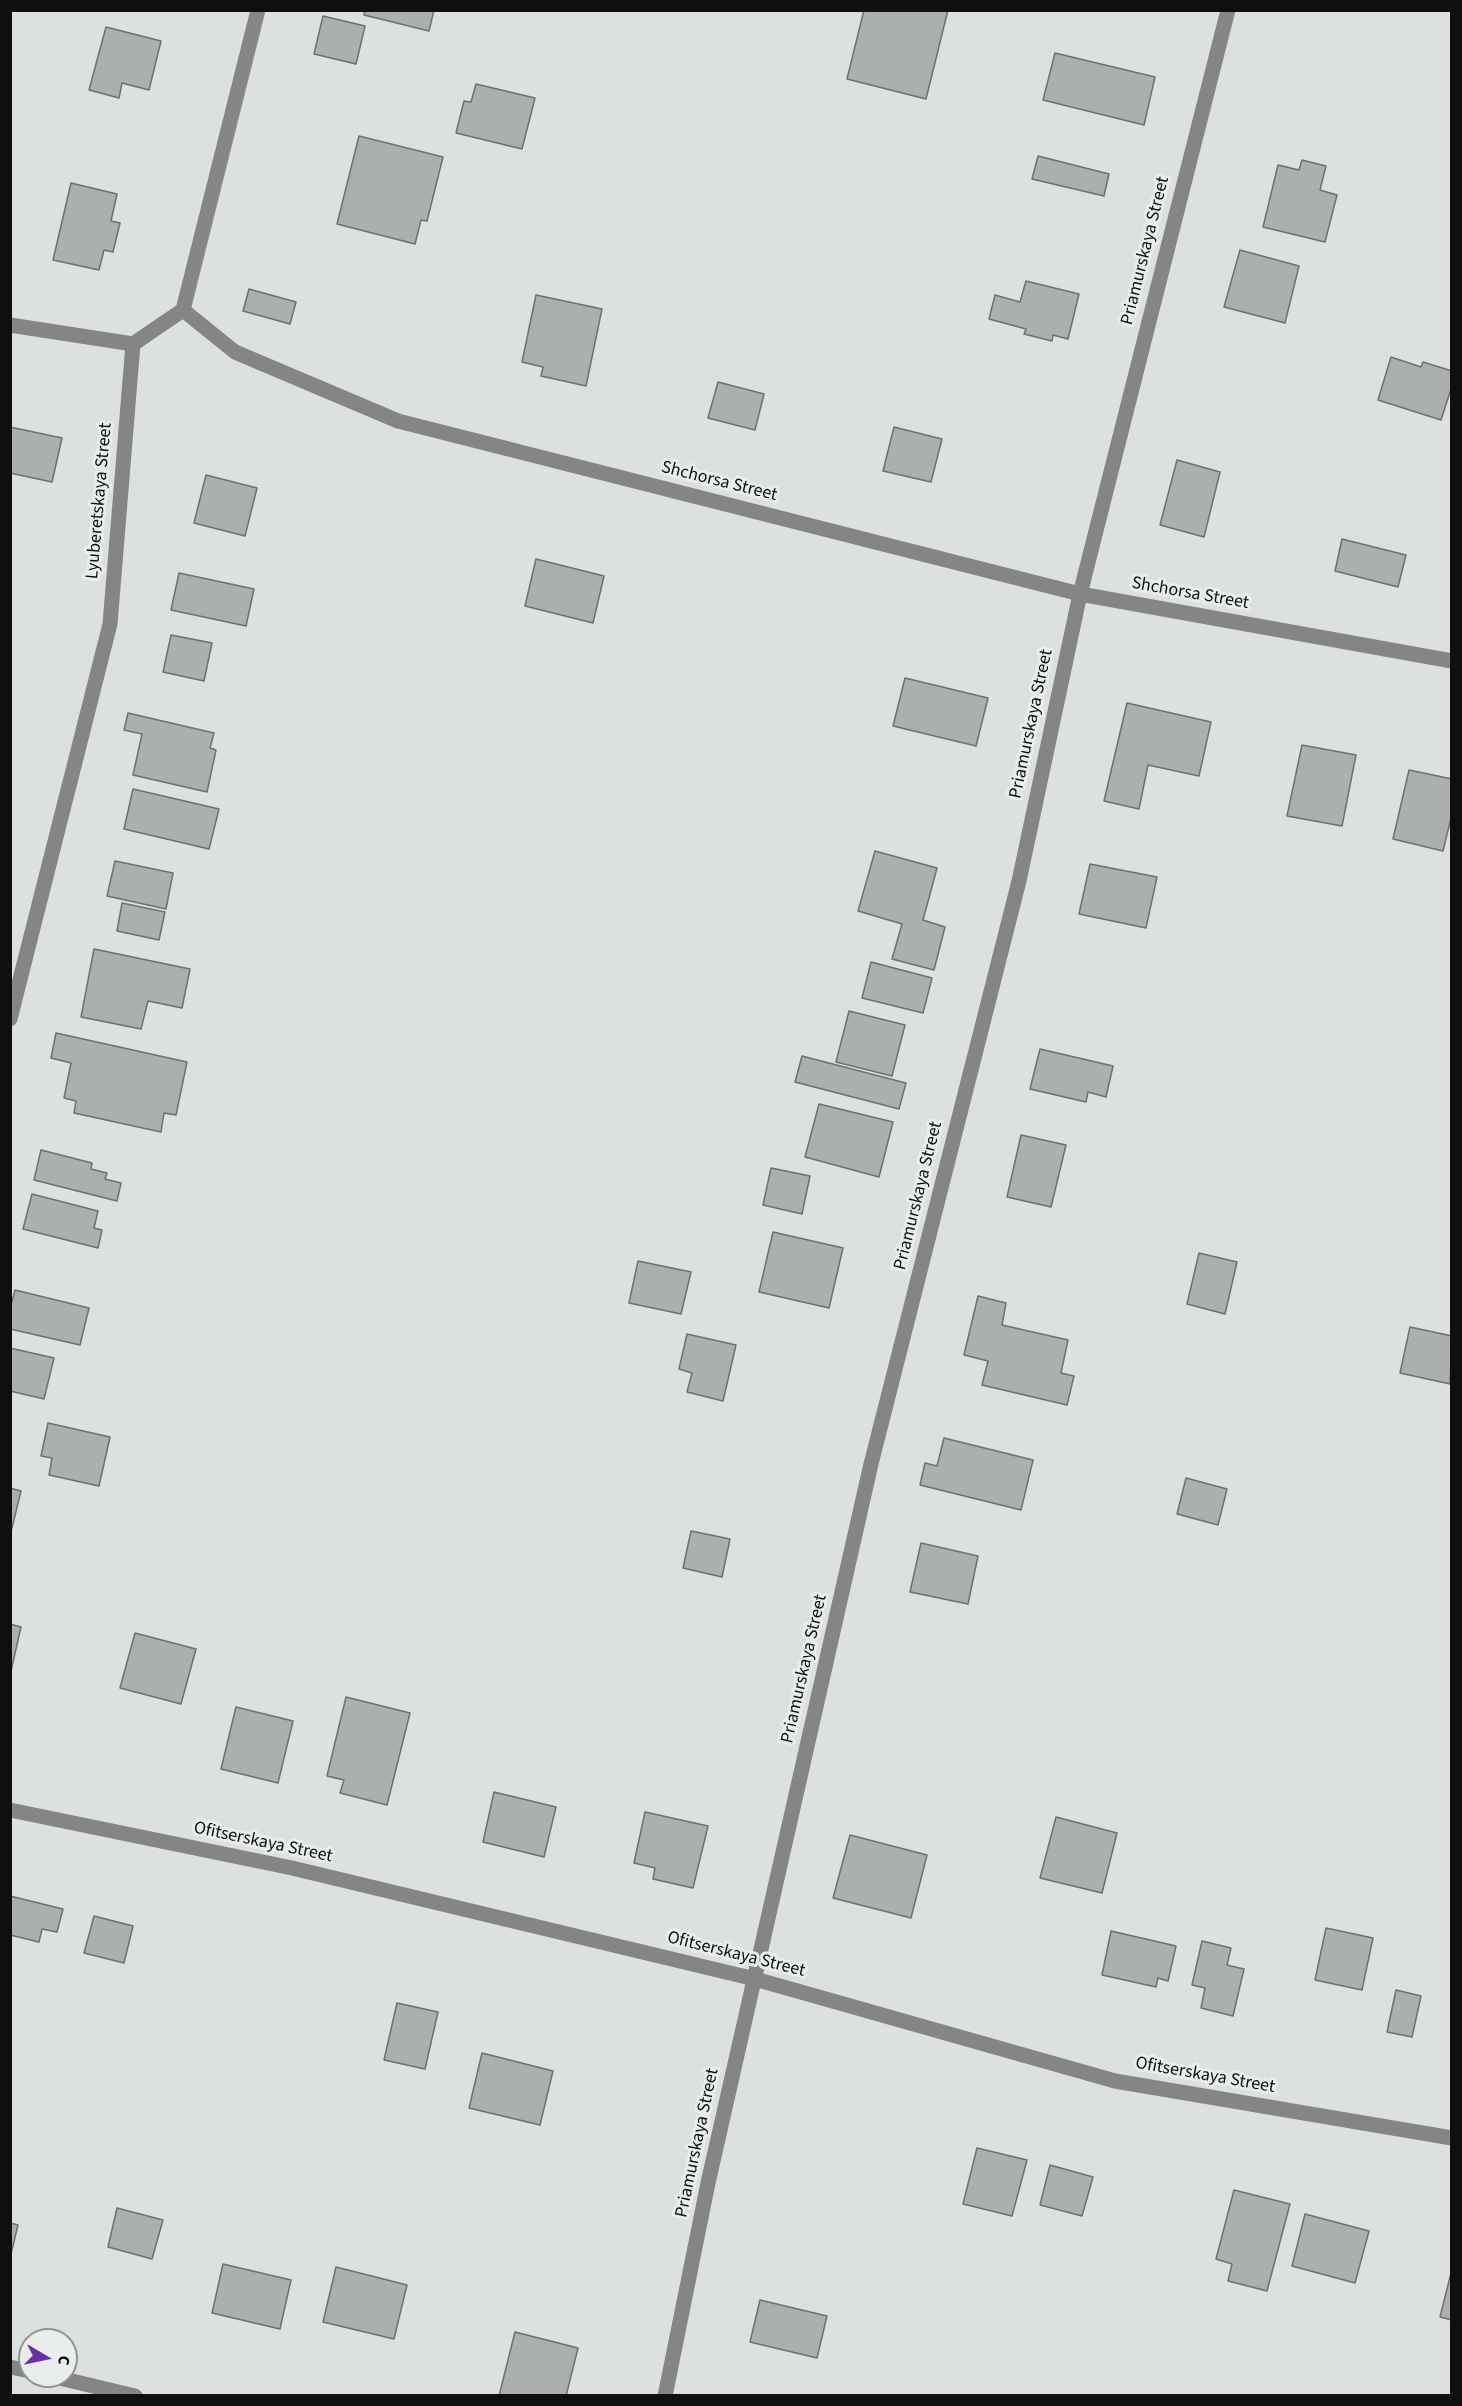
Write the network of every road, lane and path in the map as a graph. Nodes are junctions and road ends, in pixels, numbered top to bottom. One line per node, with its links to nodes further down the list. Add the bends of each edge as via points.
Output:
1 (258, 10): 3 (street)
2 (1227, 10): 6 (street, Priamurskaya Street)
3 (183, 310): 5 (street); 6 (street, Shchorsa Street, via 235,352 398,420)
4 (10, 325): 5 (street)
5 (133, 344): 8 (street, Lyuberetskaya Street, via 110,624)
6 (1080, 594): 7 (street, Shchorsa Street); 10 (street, Priamurskaya Street, via 1019,881 871,1464)
7 (1452, 661)
8 (10, 1019)
9 (10, 1810): 10 (street, Ofitserskaya Street, via 292,1868)
10 (755, 1978): 11 (street, Ofitserskaya Street, via 1115,2081); 14 (street, Priamurskaya Street)
11 (1452, 2138)
12 (78, 2382): 13 (street)
13 (135, 2396)
14 (665, 2396)

